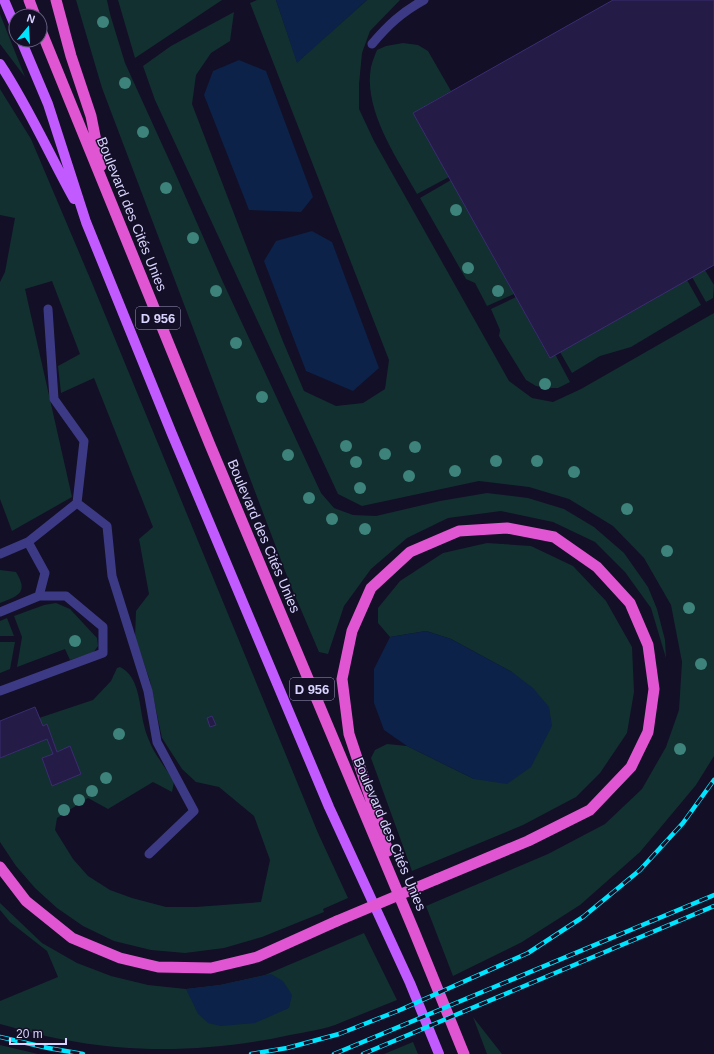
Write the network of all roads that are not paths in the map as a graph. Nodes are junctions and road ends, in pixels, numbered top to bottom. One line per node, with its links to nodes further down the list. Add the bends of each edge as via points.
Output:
1 (4, 0): 4 (main road)
2 (56, 0): 9 (highway, D 956, via 71,56 92,116)
3 (424, 0): 5 (lane, via 405,10)
4 (8, 9)
5 (372, 44)
6 (24, 48): 10 (main road, D 956, via 48,104)
7 (48, 48): 9 (highway, Boulevard des Cités Unies / D 956)
8 (0, 64): 10 (main road)
9 (106, 190): 20 (highway, Boulevard des Cités Unies / D 956)
10 (86, 222): 21 (main road, D 956, via 326,800 410,982)
11 (48, 309): 12 (lane, via 54,399 84,441)
12 (77, 503): 13 (lane); 18 (lane, via 107,526 112,576 148,691 157,742 194,811)
13 (28, 542): 14 (lane); 15 (lane, via 45,573)
14 (0, 554)
15 (39, 596): 16 (lane); 17 (lane, via 66,596 104,627 103,653)
16 (0, 612)
17 (0, 691)
18 (149, 854)
19 (0, 867): 20 (highway, bridge, via 26,901 72,938 120,958 158,967 211,968 257,957 337,921 437,879 528,841 590,810 631,767 648,732 654,689 648,645 630,603 597,567 554,537 507,528 458,531 410,552 371,588 352,631 342,679 349,734)
20 (414, 931): 22 (highway, Boulevard des Cités Unies / D 956)
21 (440, 1054)
22 (464, 1054)

